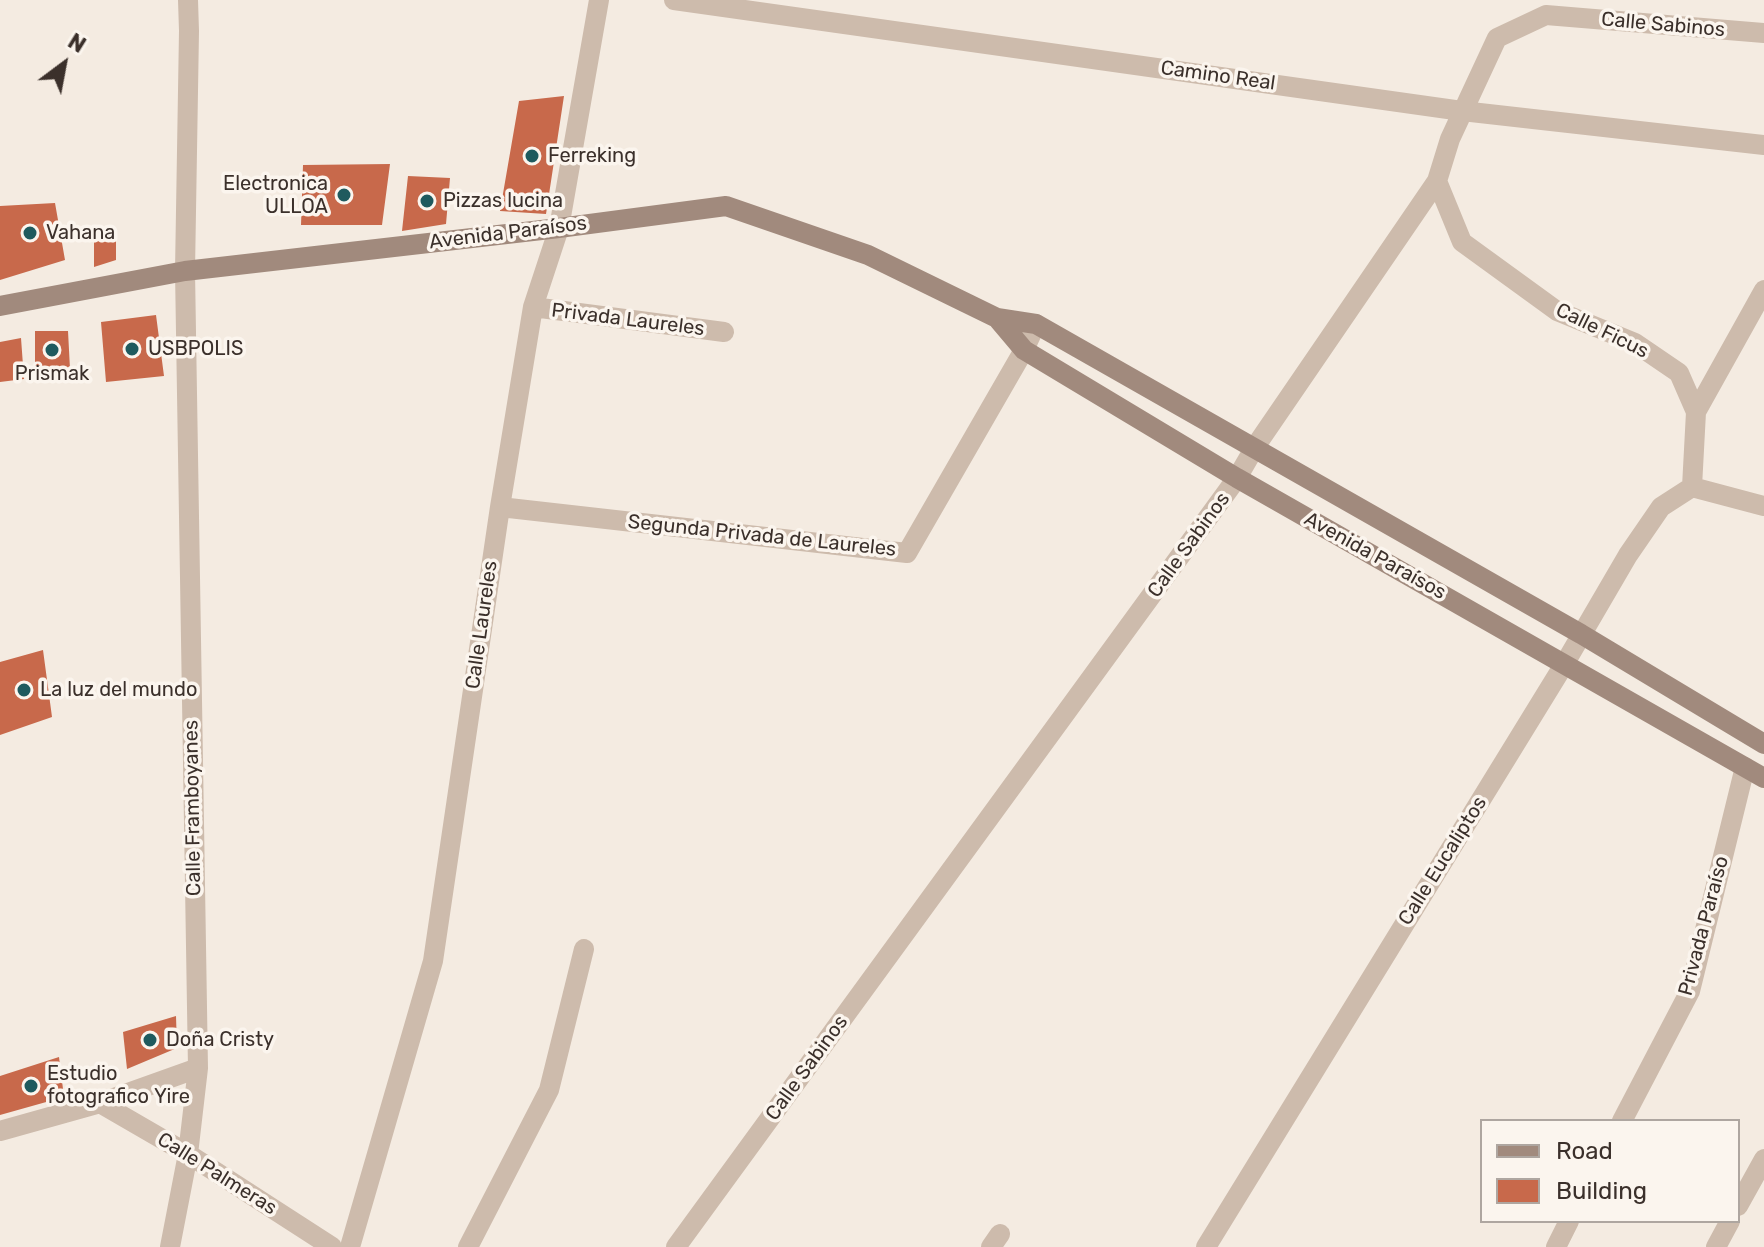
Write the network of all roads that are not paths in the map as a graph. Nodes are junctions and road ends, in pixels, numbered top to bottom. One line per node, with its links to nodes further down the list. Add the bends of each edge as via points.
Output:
1 (188, 0): 9 (street)
2 (599, 0): 8 (street, Calle Laureles)
3 (674, 0): 5 (street, Camino Real)
4 (1764, 33): 5 (street, Calle Sabinos, via 1546,15 1497,38)
5 (1462, 111): 6 (street, Camino Real); 7 (street, Calle Sabinos)
6 (1764, 145)
7 (1437, 181): 17 (street, Calle Ficus, via 1462,242 1557,311 1635,343 1679,373); 18 (street, Calle Sabinos)
8 (559, 228): 9 (street, Avenida Paraísos); 12 (street, Calle Laureles); 13 (street, Avenida Paraísos, via 726,206 868,255)
9 (185, 271): 11 (street, Avenida Paraísos); 29 (street, Calle Framboyanes)
10 (1764, 290): 17 (street)
11 (0, 306)
12 (533, 307): 15 (street, Privada Laureles); 22 (street, Calle Laureles)
13 (997, 318): 14 (street, Avenida Paraísos); 16 (street, Avenida Paraísos)
14 (1036, 324): 16 (street, Segunda Privada de Laureles); 18 (street, Avenida Paraísos)
15 (724, 332)
16 (1024, 350): 19 (street, Avenida Paraísos); 22 (street, Segunda Privada de Laureles, via 907,553)
17 (1696, 412): 20 (street, Calle Ficus)
18 (1255, 447): 19 (street, Calle Sabinos); 23 (street, Avenida Paraísos)
19 (1237, 478): 24 (street, Avenida Paraísos); 42 (street, Calle Sabinos)
20 (1692, 487): 21 (street); 23 (street, Calle Eucaliptos, via 1661,507)
21 (1764, 506)
22 (500, 507): 40 (street, Calle Laureles, via 433,961)
23 (1581, 634): 24 (street, Calle Eucaliptos); 25 (street, Avenida Paraísos)
24 (1565, 663): 26 (street, Avenida Paraísos); 43 (street, Calle Eucaliptos)
25 (1764, 744)
26 (1745, 767): 27 (street, Avenida Paraísos); 31 (street, Privada Paraíso, via 1690,991)
27 (1764, 778)
28 (584, 949): 41 (street, via 549,1090)
29 (198, 1068): 30 (street); 33 (street, Calle Framboyanes)
30 (100, 1103): 32 (street); 33 (street, Calle Palmeras)
31 (1623, 1119)
32 (0, 1131)
33 (188, 1154): 38 (street, Calle Framboyanes); 39 (street, Calle Palmeras)
34 (1764, 1159): 35 (street)
35 (1740, 1202)
36 (1568, 1223): 44 (street)
37 (1729, 1223): 45 (street)
38 (170, 1247)
39 (332, 1247)
40 (350, 1247)
41 (468, 1247)
42 (676, 1247)
43 (1206, 1247)
44 (1556, 1247)
45 (1716, 1247)

